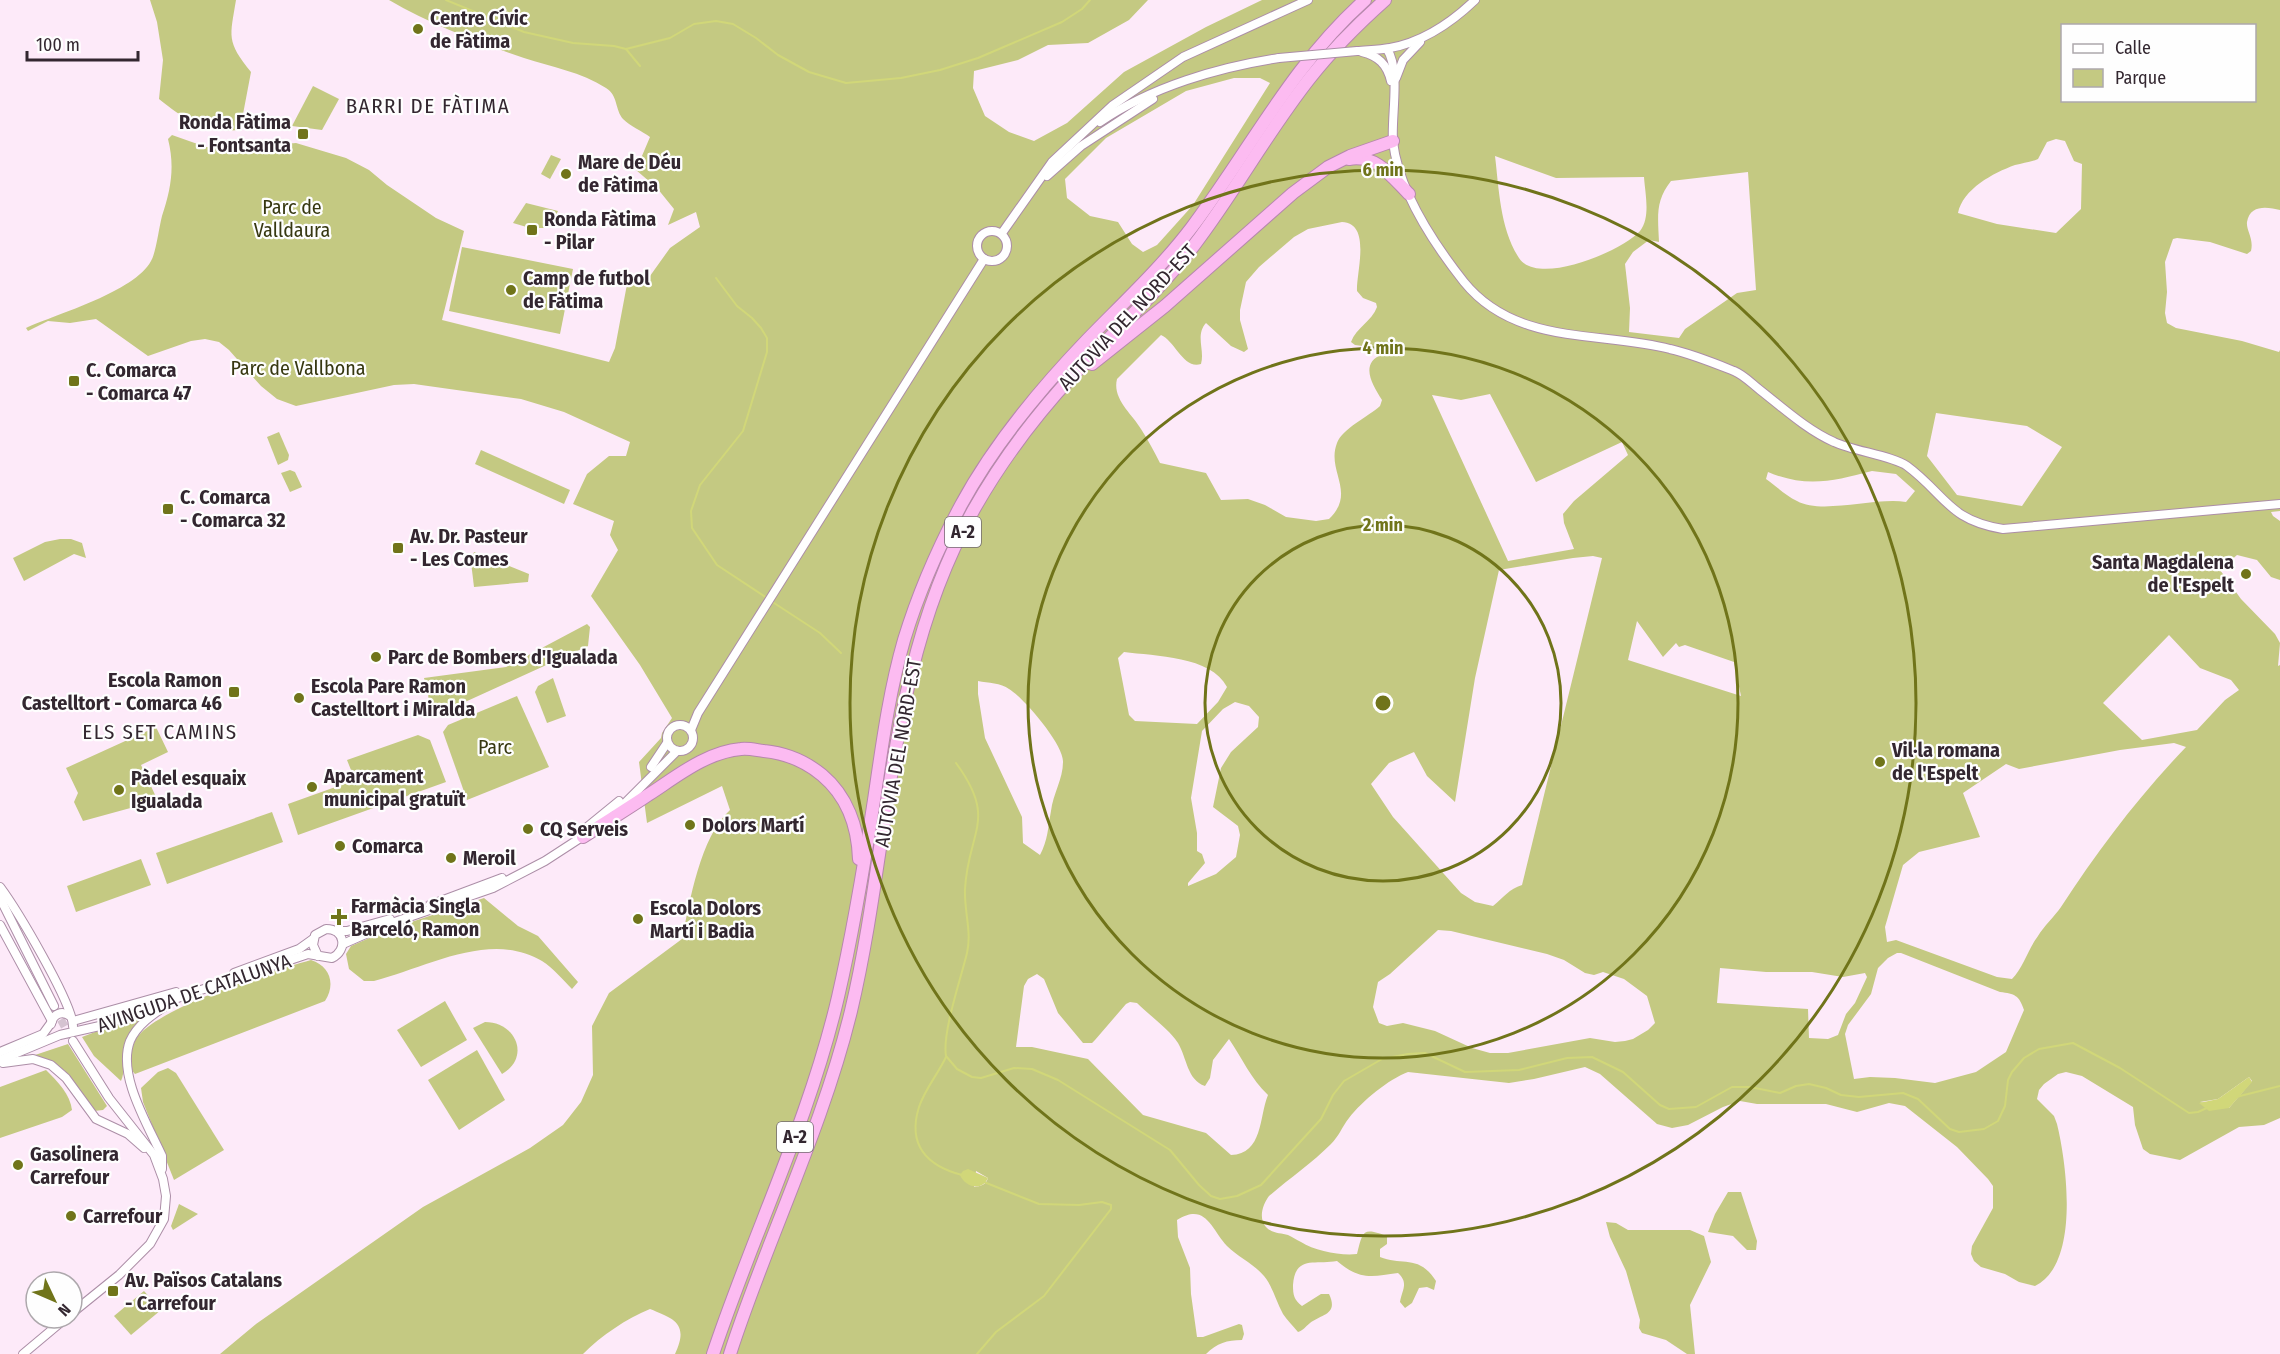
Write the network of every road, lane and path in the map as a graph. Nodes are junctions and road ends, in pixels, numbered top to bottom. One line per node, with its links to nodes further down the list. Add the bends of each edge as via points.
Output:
1 (1308, 0): 11 (street, via 1183,57 1113,105)
2 (1365, 0): 26 (highway, AUTOVIA DEL NORD-EST / A-2, via 1298,72 1175,248 1018,418 960,507 923,588 900,657)
3 (1385, 0): 17 (highway, AUTOVIA DEL NORD-EST / A-2, via 1311,77 1186,256)
4 (1475, 0): 5 (street)
5 (1426, 37): 6 (street); 9 (street, via 1403,60)
6 (1387, 49): 7 (street); 9 (street, via 1394,68)
7 (1357, 51): 8 (street, bridge, via 1280,58 1229,68); 9 (street, via 1377,58 1385,66)
8 (1181, 84): 11 (street, via 1142,98 1108,117); 13 (street, via 1090,139)
9 (1393, 90): 10 (street)
10 (1393, 141): 12 (highway); 14 (street, via 1397,166)
11 (1056, 158): 13 (street)
12 (1334, 164): 14 (highway, via 1357,158 1372,161); 17 (highway, via 1293,193 1156,313)
13 (1029, 193): 15 (street)
14 (1409, 194): 18 (street, via 1446,258 1467,285 1515,320 1542,330 1670,349 1738,372 1833,442 1905,465 1958,514 1984,526 2003,529)
15 (1002, 233): 16 (street, via 1008,247 1004,256 995,261); 16 (street, via 990,230 980,236 977,246)
16 (984, 259): 19 (street)
17 (1073, 375): 47 (highway, AUTOVIA DEL NORD-EST / A-2, via 1024,433 989,484 954,548 930,608 901,717 872,906 849,1016 812,1138)
18 (2280, 504)
19 (688, 728): 20 (street, via 676,725 669,729); 21 (street, via 693,738 691,745)
20 (668, 743): 21 (street); 29 (street, via 616,804 540,860 500,879 392,918)
21 (676, 751): 22 (street, via 620,808)
22 (582, 837): 26 (highway, via 711,757 740,749 776,752 797,759 828,780 850,812 858,844); 31 (street, via 493,888)
23 (0, 887): 35 (street, via 20,917)
24 (0, 898): 28 (street)
25 (0, 908): 28 (street)
26 (855, 913): 46 (highway, AUTOVIA DEL NORD-EST / A-2, via 820,1066)
27 (0, 925): 36 (street)
28 (13, 927): 34 (street)
29 (336, 931): 30 (street, via 322,930); 31 (street)
30 (313, 939): 32 (street); 35 (street, AVINGUDA DE CATALUNYA, via 299,949 207,983 129,1007)
31 (343, 944): 32 (street, via 336,957)
32 (318, 956): 33 (street, AVINGUDA DE CATALUNYA, via 308,954)
33 (183, 996): 38 (street, AVINGUDA DE CATALUNYA); 42 (street, via 142,1024 126,1055 129,1077 162,1156)
34 (54, 1006)
35 (72, 1019): 36 (street, via 61,1013); 38 (street)
36 (52, 1022): 37 (street, via 53,1031); 39 (street, via 43,1034)
37 (60, 1035): 38 (street); 40 (street)
38 (71, 1036): 41 (street, via 109,1098)
39 (0, 1052)
40 (0, 1062): 41 (street, via 33,1059 51,1065 66,1078 96,1119 128,1134)
41 (154, 1155): 42 (street)
42 (162, 1176): 43 (street, via 166,1196 164,1219 155,1237 141,1255)
43 (84, 1303)
44 (52, 1330): 45 (street)
45 (24, 1354)
46 (713, 1354)
47 (730, 1354)

